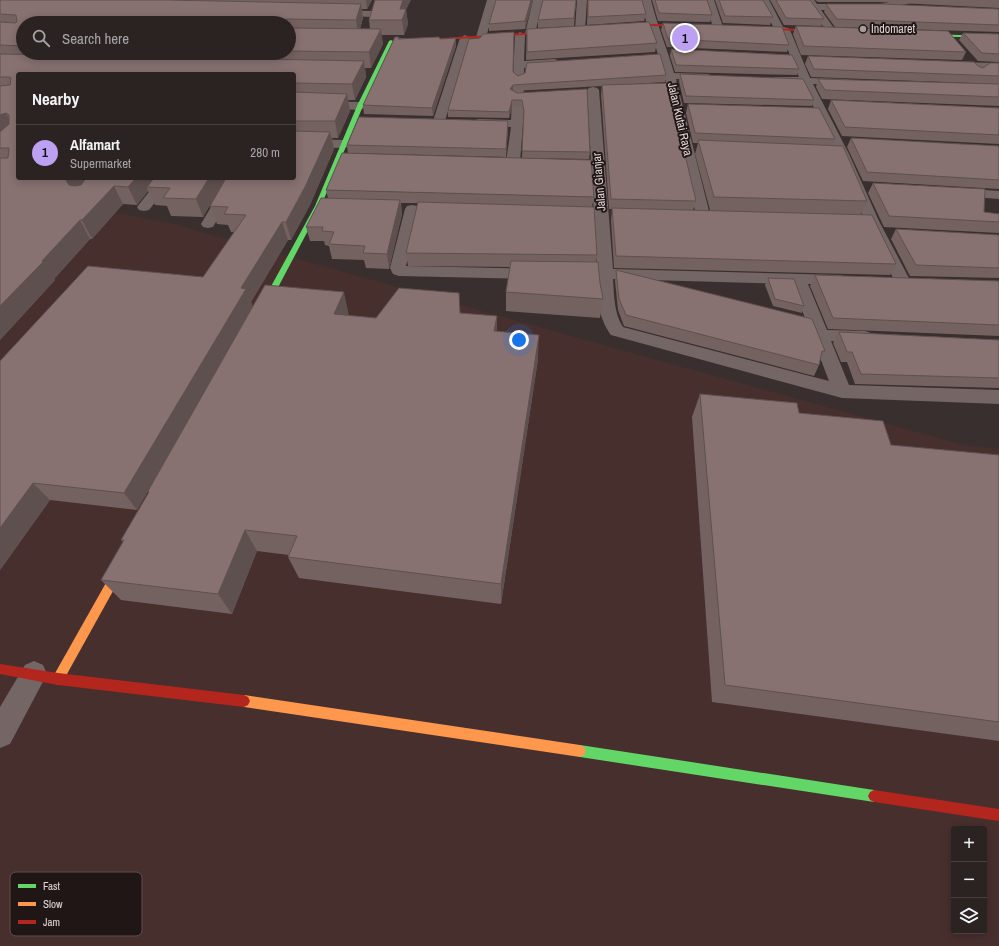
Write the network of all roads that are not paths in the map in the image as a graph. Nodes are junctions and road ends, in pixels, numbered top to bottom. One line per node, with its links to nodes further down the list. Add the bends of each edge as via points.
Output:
1 (492, 0): 23 (street)
2 (538, 0): 20 (street)
3 (582, 0): 18 (street)
4 (646, 0): 13 (street, Jalan Kutai Raya)
5 (709, 0): 14 (street)
6 (764, 0): 17 (street)
7 (912, 0): 9 (street)
8 (812, 4): 9 (street); 19 (street)
9 (871, 7): 10 (street)
10 (916, 9)
11 (324, 13): 12 (street, via 373,10)
12 (368, 24)
13 (652, 24): 14 (street); 15 (street); 30 (street, Jalan Kutai Raya)
14 (715, 27)
15 (612, 28)
16 (741, 28): 17 (street)
17 (783, 30): 19 (street); 32 (street)
18 (577, 31): 20 (street)
19 (835, 31)
20 (525, 34): 23 (street); 36 (street)
21 (909, 34): 22 (street)
22 (948, 36): 24 (street); 28 (street)
23 (481, 37): 25 (street)
24 (999, 37)
25 (465, 38): 27 (street); 58 (street, via 435,121)
26 (391, 41): 40 (street)
27 (414, 41)
28 (957, 46)
29 (677, 52): 30 (street)
30 (660, 54): 44 (street, Jalan Kutai Raya)
31 (965, 56): 37 (street)
32 (793, 58): 33 (street); 45 (street)
33 (811, 60)
34 (568, 62): 36 (street)
35 (943, 64): 37 (street)
36 (520, 65): 50 (street)
37 (974, 66): 38 (street); 41 (street)
38 (999, 66)
39 (360, 73): 40 (street)
40 (376, 73): 53 (street)
41 (984, 77)
42 (718, 78): 44 (street)
43 (766, 80): 45 (street)
44 (672, 81): 47 (street); 54 (street, Jalan Kutai Raya)
45 (806, 81): 46 (street); 56 (street)
46 (860, 83)
47 (659, 87)
48 (607, 89): 71 (street, Jalan Gianjar, via 589,90)
49 (532, 94): 50 (street)
50 (518, 95): 60 (street)
51 (296, 104): 53 (street)
52 (834, 104): 56 (street)
53 (360, 106): 62 (street, via 361,119)
54 (677, 106): 55 (street); 64 (street, Jalan Kutai Raya)
55 (692, 107)
56 (820, 107): 57 (street); 63 (street)
57 (806, 111)
58 (454, 122)
59 (470, 123): 60 (street)
60 (516, 124): 68 (street)
61 (296, 143): 62 (street)
62 (344, 144): 78 (street, via 344,158)
63 (842, 146): 66 (street); 74 (street)
64 (686, 148): 65 (street); 86 (street, Jalan Kutai Raya)
65 (702, 148)
66 (827, 153)
67 (497, 162): 68 (street)
68 (513, 162): 69 (street)
69 (528, 163)
70 (582, 164): 71 (street)
71 (597, 165): 83 (street, Jalan Gianjar)
72 (165, 180): 80 (street)
73 (234, 180): 88 (street)
74 (858, 186): 75 (street); 89 (street)
75 (874, 187)
76 (944, 191): 77 (street)
77 (999, 194)
78 (318, 206): 79 (street); 96 (street)
79 (334, 207)
80 (144, 208)
81 (428, 210): 91 (street, via 404,209 399,271)
82 (586, 213): 83 (street)
83 (602, 213): 84 (street); 91 (street, Jalan Gianjar)
84 (618, 214)
85 (688, 215): 86 (street)
86 (703, 215): 87 (street)
87 (719, 216)
88 (208, 224)
89 (870, 225): 90 (street); 94 (street, via 896,282)
90 (894, 233)
91 (611, 274): 92 (street); 95 (street); 99 (street, Jalan Gianjar, via 607,306 613,328 620,333)
92 (798, 279): 93 (street); 97 (street)
93 (858, 281)
94 (919, 283)
95 (685, 291)
96 (257, 319)
97 (812, 326): 98 (street); 99 (street)
98 (882, 338)
99 (842, 391): 100 (street, Jalan Gianjar)
100 (999, 397)
101 (128, 553): 103 (street)
102 (0, 669): 103 (street)
103 (46, 676): 104 (street); 105 (street, via 290,707)
104 (0, 734)
105 (999, 815)

